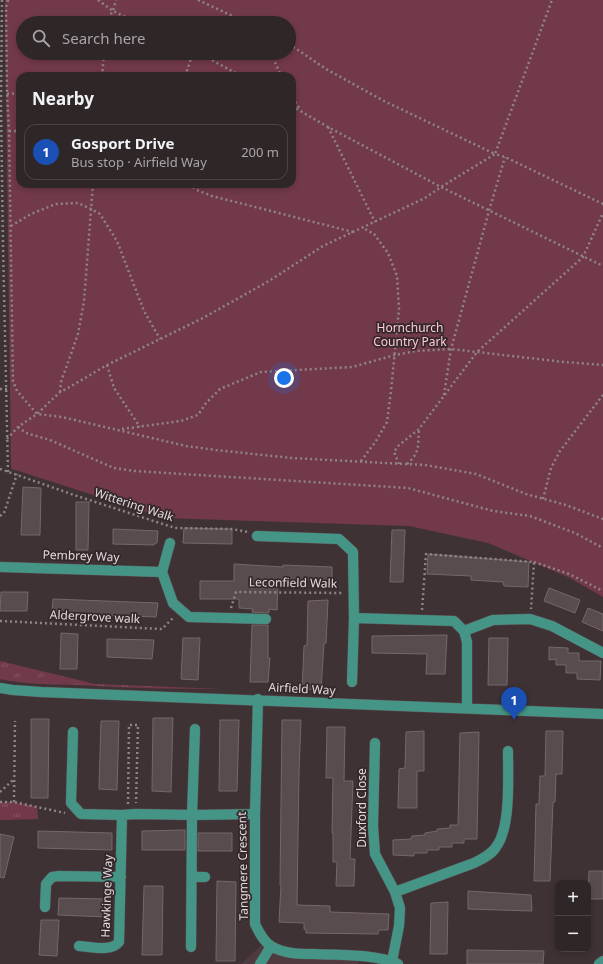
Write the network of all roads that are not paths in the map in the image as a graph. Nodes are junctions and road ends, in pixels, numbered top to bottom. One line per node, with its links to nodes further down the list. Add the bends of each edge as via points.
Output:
1 (262, 536): 5 (street, via 339,539 353,552)
2 (170, 543): 4 (street)
3 (0, 568): 4 (street, Pembrey Way)
4 (162, 572): 6 (street, via 173,603 189,617)
5 (354, 618): 7 (street, via 454,621); 9 (street)
6 (266, 619)
7 (464, 630): 8 (street, via 493,620 530,619 552,626); 12 (street, via 467,642)
8 (603, 653)
9 (352, 682)
10 (0, 688): 11 (street, Airfield Way, via 41,692)
11 (258, 699): 12 (street, Airfield Way); 19 (street, Tangmere Crescent)
12 (467, 708): 13 (street, Airfield Way)
13 (603, 714)
14 (195, 729): 20 (street)
15 (73, 732): 18 (street, via 71,803 81,814)
16 (375, 743): 24 (street, Duxford Close, via 375,854)
17 (508, 751): 24 (street, via 505,825 496,848 474,863)
18 (128, 814): 20 (street); 22 (street, Hawkinge Way)
19 (255, 814): 20 (street); 27 (street, Tangmere Crescent, via 255,924)
20 (192, 815): 21 (street)
21 (192, 872): 23 (street, via 194,877); 28 (street)
22 (121, 877): 25 (street, via 52,877 46,884); 26 (street, Hawkinge Way, via 119,942 109,948)
23 (205, 877)
24 (395, 892): 30 (street, Duxford Close, via 400,908 400,926)
25 (45, 907)
26 (79, 946)
27 (271, 946): 30 (street, via 289,953 358,956); 31 (street)
28 (191, 947)
29 (603, 961): 32 (street)
30 (395, 963)
31 (260, 964)
32 (599, 964)

